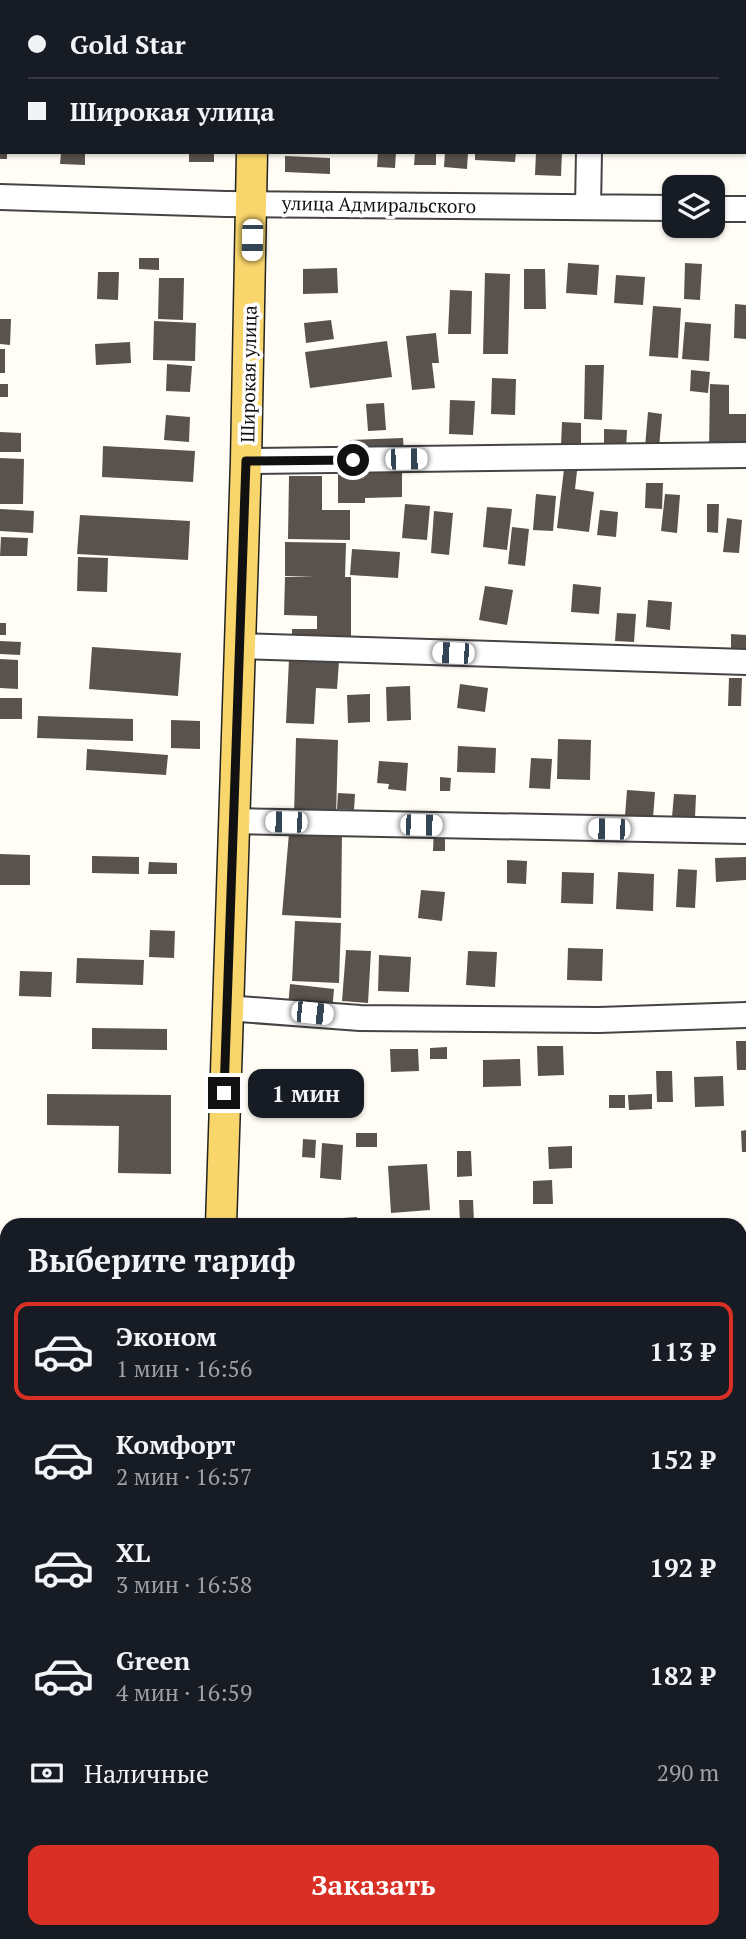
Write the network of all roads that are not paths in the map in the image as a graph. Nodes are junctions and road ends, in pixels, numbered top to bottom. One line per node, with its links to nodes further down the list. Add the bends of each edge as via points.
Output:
1 (252, 154): 4 (main road, Широкая улица)
2 (589, 154): 5 (street)
3 (0, 197): 4 (street, улица Адмиральского)
4 (251, 204): 5 (street, улица Адмиральского); 10 (main road, Широкая улица)
5 (588, 207): 6 (street, улица Адмиральского)
6 (662, 208)
7 (725, 209): 8 (street)
8 (746, 209)
9 (746, 455): 10 (street)
10 (246, 461): 11 (main road, Широкая улица)
11 (239, 646): 12 (street); 13 (main road, Широкая улица)
12 (746, 662)
13 (232, 821): 14 (street); 15 (main road, Широкая улица)
14 (746, 831)
15 (226, 1008): 16 (street, via 360,1018 599,1020); 17 (main road, Широкая улица)
16 (746, 1015)
17 (221, 1218)

